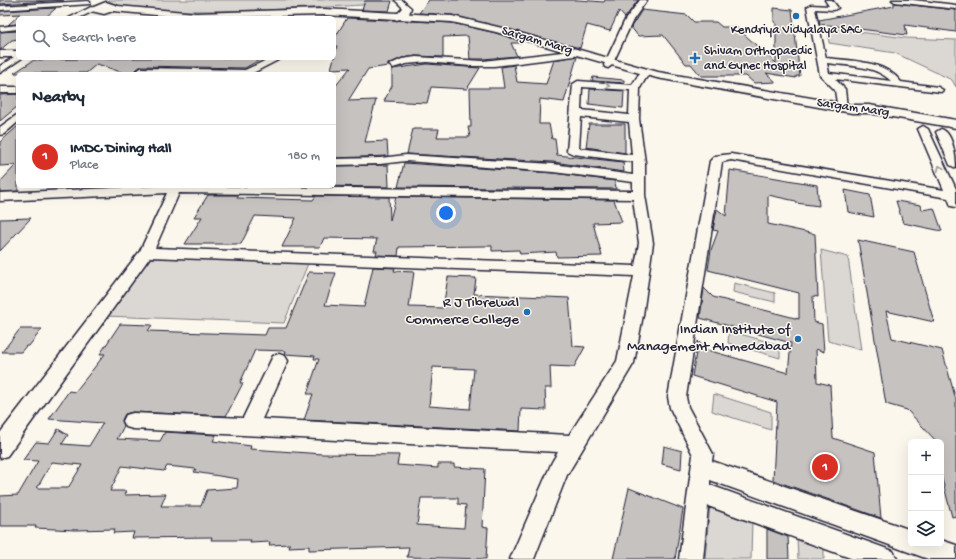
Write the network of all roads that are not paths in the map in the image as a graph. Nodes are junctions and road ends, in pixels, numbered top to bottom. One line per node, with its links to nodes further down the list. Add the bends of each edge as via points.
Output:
1 (399, 0): 10 (street)
2 (644, 0): 25 (street, via 629,20)
3 (828, 0): 23 (street, via 834,8 811,7)
4 (895, 0): 7 (street)
5 (18, 2): 9 (street)
6 (99, 6): 9 (street); 12 (street); 13 (street); 14 (main road, via 123,15); 15 (main road, Sargam Marg)
7 (956, 6)
8 (0, 8): 9 (street)
9 (9, 8)
10 (398, 14): 11 (main road, Sargam Marg); 11 (main road, Sargam Marg); 21 (main road, Sargam Marg, via 460,23); 25 (main road, Sargam Marg, via 474,23)
11 (322, 15): 15 (main road, Sargam Marg); 16 (main road, Sargam Marg)
12 (77, 16)
13 (89, 16)
14 (134, 16)
15 (179, 16)
16 (300, 16)
17 (16, 27): 18 (street)
18 (0, 29)
19 (0, 54): 20 (street)
20 (16, 54): 24 (street); 27 (street)
21 (571, 54): 25 (main road, Sargam Marg); 26 (street, via 521,62 481,64 419,58)
22 (274, 60): 30 (street)
23 (823, 60): 32 (street); 33 (street, via 879,70 890,75)
24 (0, 62)
25 (609, 64): 31 (main road, Sargam Marg)
26 (393, 65)
27 (0, 70)
28 (140, 72): 29 (street)
29 (176, 72)
30 (249, 72)
31 (645, 74): 34 (street); 38 (main road, Sargam Marg)
32 (825, 75): 33 (street); 38 (street, via 840,89)
33 (898, 85): 37 (street)
34 (635, 88): 39 (street, one-way to 34, via 578,84); 41 (street)
35 (0, 90): 36 (street)
36 (16, 90)
37 (938, 90)
38 (849, 110): 42 (main road, Sargam Marg, via 873,121); 43 (main road, Sargam Marg, via 869,108)
39 (576, 113): 41 (street); 47 (street, via 572,151)
40 (16, 119): 44 (street)
41 (634, 119): 47 (street)
42 (918, 124): 43 (main road); 45 (main road, Sargam Marg); 46 (main road); 54 (street, one-way to 42)
43 (956, 126)
44 (0, 132)
45 (941, 132): 46 (main road, Sargam Marg); 49 (street)
46 (956, 133)
47 (638, 158): 50 (street)
48 (336, 162): 50 (street, via 406,158 553,168)
49 (956, 165)
50 (639, 187): 52 (street); 56 (street, via 646,243)
51 (176, 188): 53 (street); 55 (street)
52 (336, 188)
53 (0, 197)
54 (955, 199): 62 (street, via 731,157 719,158 716,161 677,397 679,408 703,454)
55 (146, 252): 56 (street); 61 (street)
56 (642, 271): 60 (street, via 625,363)
57 (279, 361): 59 (street)
58 (133, 421): 59 (street)
59 (249, 427): 60 (street)
60 (575, 444): 67 (street, via 559,469)
61 (1, 446)
62 (701, 467): 63 (street); 64 (street)
63 (699, 492): 68 (street); 69 (street)
64 (908, 541)
65 (927, 547): 66 (street)
66 (956, 557)
67 (522, 559)
68 (691, 559)
69 (885, 559)

